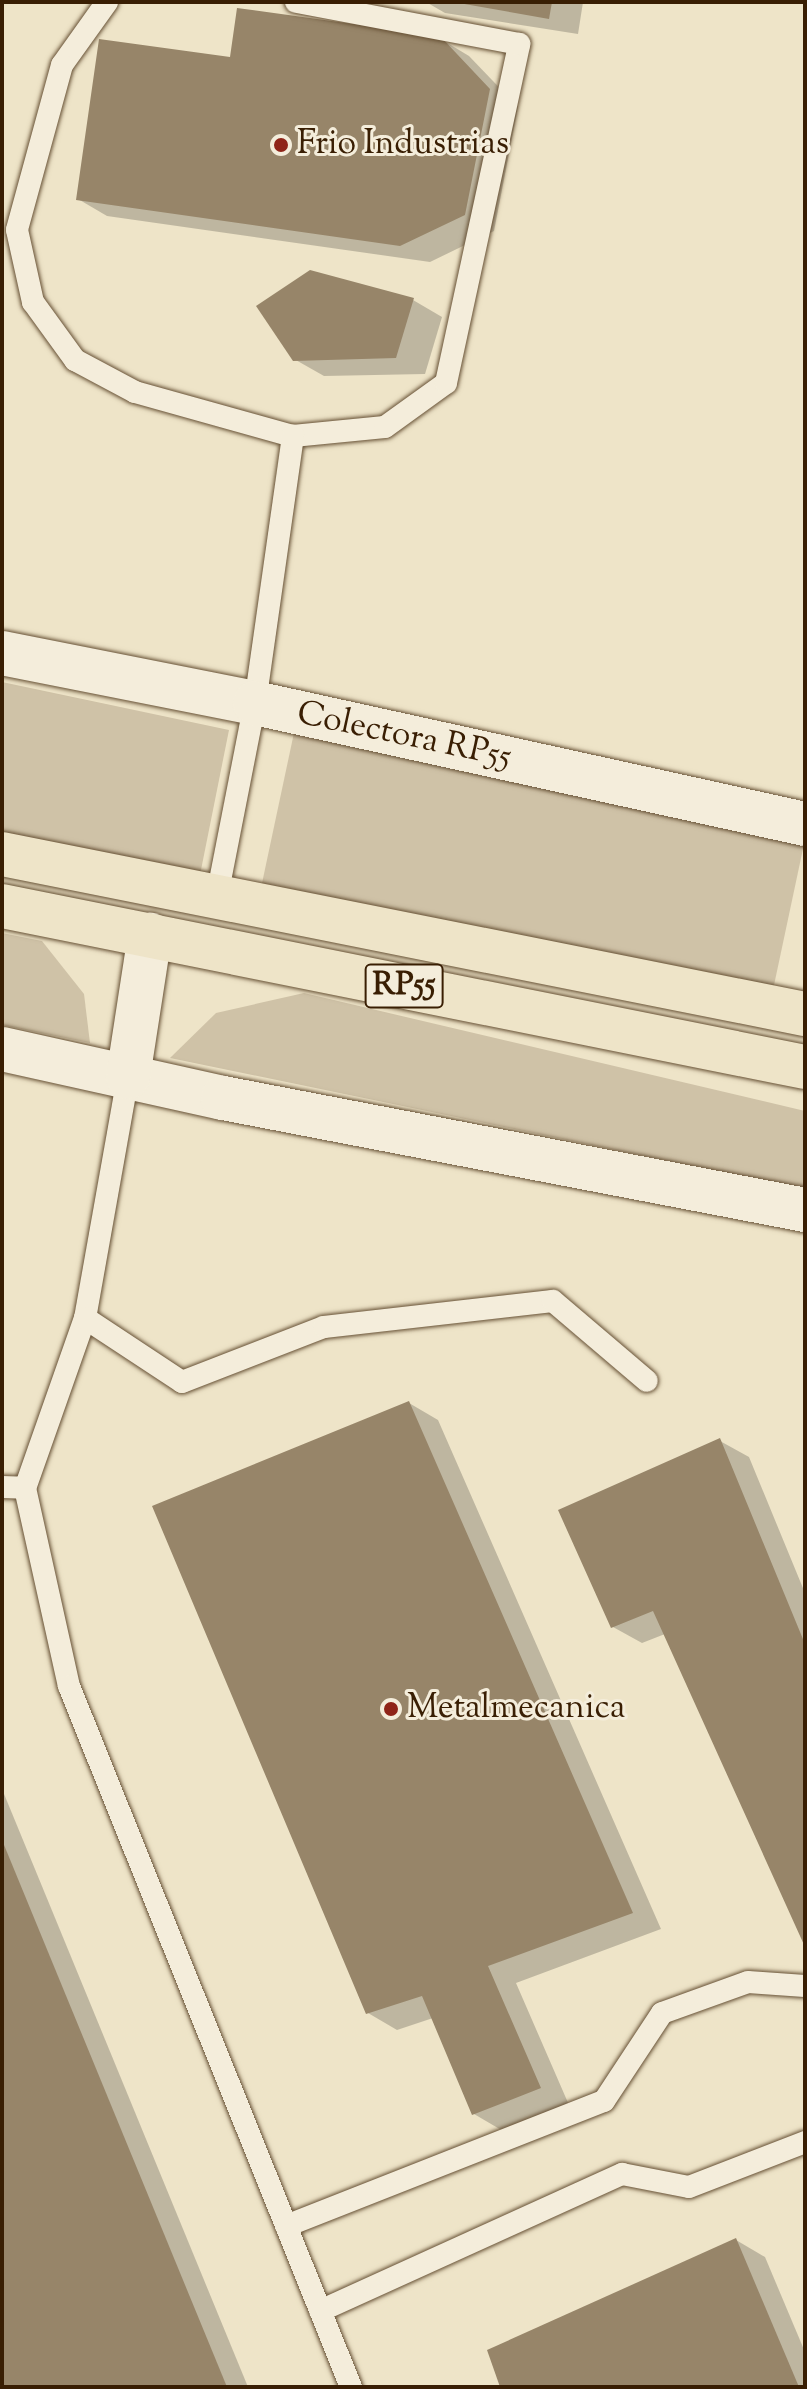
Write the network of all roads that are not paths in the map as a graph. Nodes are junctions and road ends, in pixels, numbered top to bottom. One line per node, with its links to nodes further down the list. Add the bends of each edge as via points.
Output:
1 (107, 2): 3 (lane, via 62,65 17,230 33,302 75,360 135,392)
2 (296, 2): 3 (lane, via 519,44 446,383 385,427)
3 (293, 436): 5 (lane)
4 (2, 653): 5 (street, Colectora RP55)
5 (255, 703): 6 (street, Colectora RP55); 8 (lane)
6 (805, 824)
7 (2, 854): 8 (highway, RP55)
8 (217, 896): 11 (highway, RP55)
9 (2, 906): 10 (highway, RP55)
10 (150, 935): 13 (highway, RP55); 14 (street)
11 (805, 1014)
12 (2, 1049): 14 (street)
13 (805, 1067)
14 (128, 1077): 15 (street); 16 (lane)
15 (805, 1210)
16 (85, 1318): 17 (lane, via 182,1382 324,1327 553,1301); 19 (lane)
17 (647, 1381)
18 (2, 1487): 19 (lane)
19 (25, 1488): 22 (lane, via 69,1686)
20 (805, 1986): 22 (lane, via 748,1982 662,2013 604,2101)
21 (805, 2142): 23 (lane, via 689,2187 622,2174)
22 (286, 2226): 23 (lane)
23 (320, 2311): 24 (lane)
24 (351, 2387)

